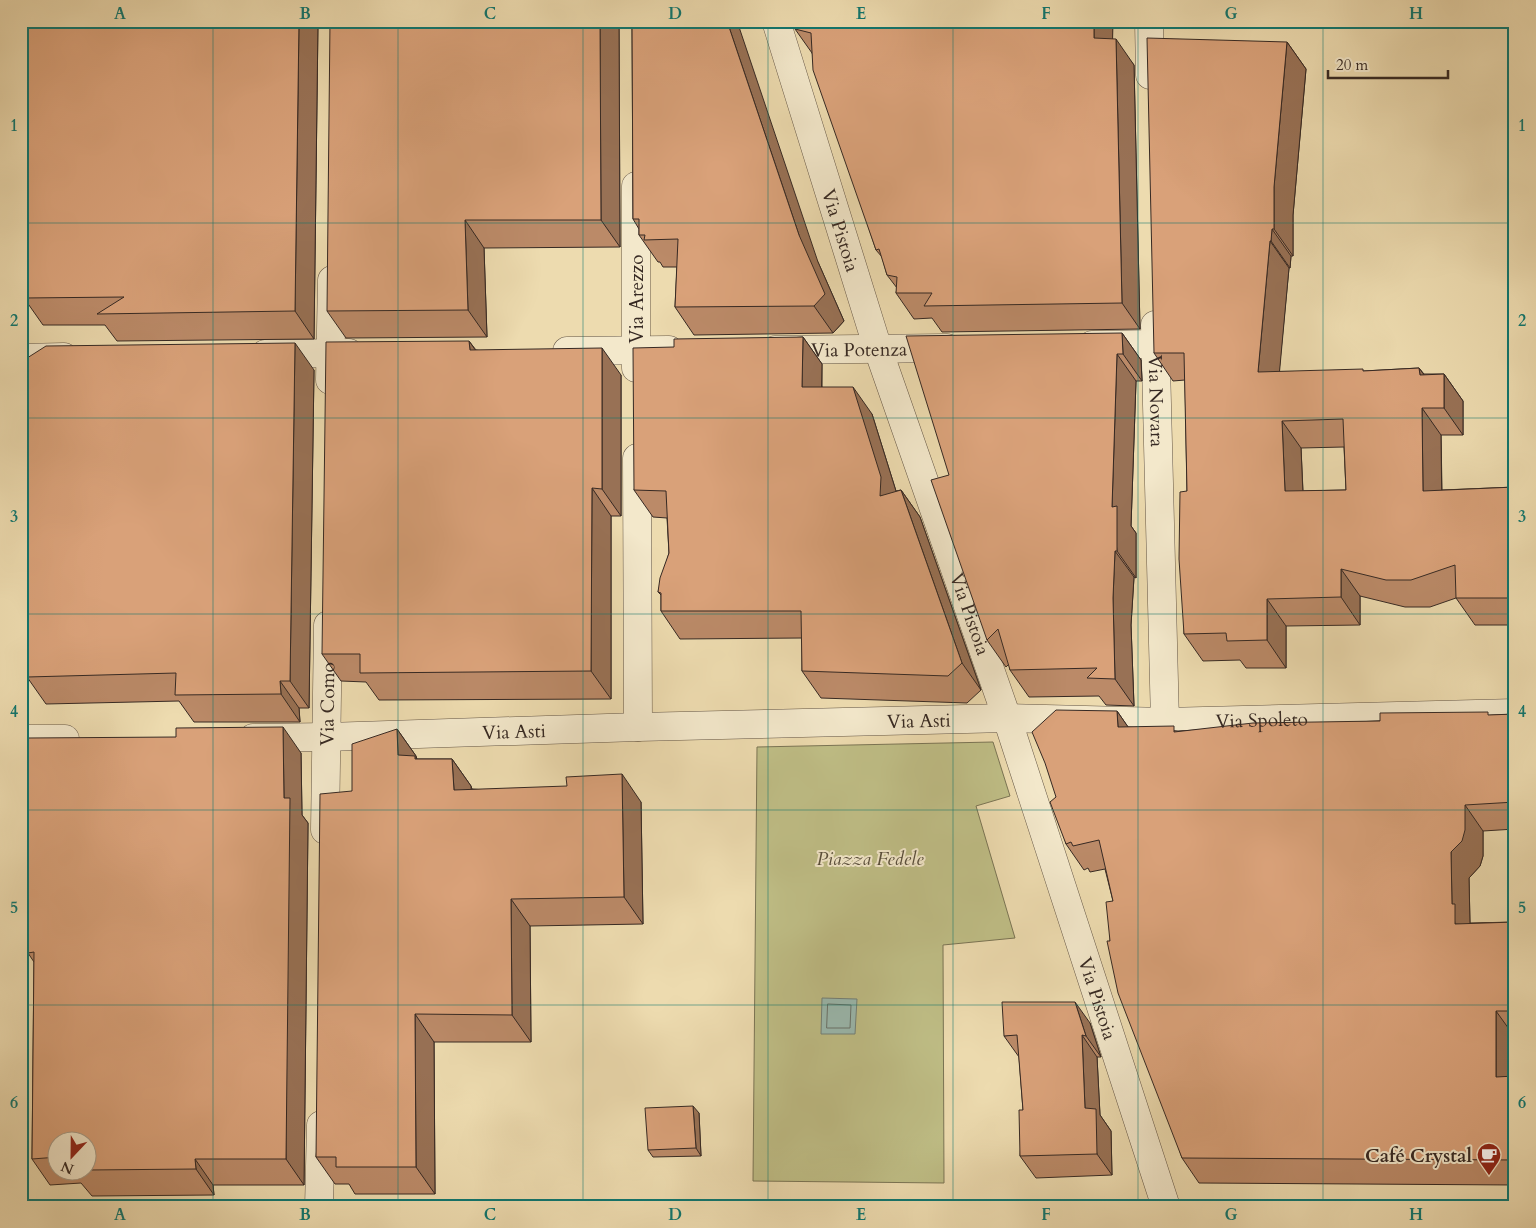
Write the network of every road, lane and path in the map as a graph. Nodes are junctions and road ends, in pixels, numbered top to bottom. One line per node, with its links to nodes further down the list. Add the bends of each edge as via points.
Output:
1 (776, 21): 10 (street, Via Pistoia)
2 (1149, 21): 3 (street)
3 (1151, 100)
4 (636, 161): 14 (street, Via Arezzo)
5 (332, 255): 16 (street)
6 (1155, 305): 7 (street, Via Novara)
7 (1156, 344): 8 (street); 26 (street, Via Novara)
8 (1066, 346)
9 (967, 348): 10 (street, Via Potenza)
10 (878, 349): 12 (street, Via Potenza); 25 (street, Via Pistoia)
11 (694, 350): 14 (street)
12 (752, 350)
13 (538, 351): 14 (street)
14 (636, 351): 20 (street, Via Arezzo)
15 (370, 352): 16 (street)
16 (331, 353): 17 (street); 21 (street)
17 (241, 354)
18 (91, 356): 19 (street)
19 (21, 358)
20 (636, 390)
21 (330, 402)
22 (636, 430): 27 (street)
23 (328, 599): 28 (street, Via Como)
24 (1515, 713): 26 (street, Via Spoleto)
25 (1007, 718): 26 (street, Via Spoleto); 27 (street, Via Asti); 35 (street, Via Pistoia)
26 (1165, 722)
27 (638, 727): 28 (street, Via Asti)
28 (326, 737): 29 (street, Via Asti); 32 (street, Via Como)
29 (228, 738)
30 (21, 739): 31 (street)
31 (90, 739)
32 (325, 857)
33 (321, 1097): 34 (street)
34 (319, 1207)
35 (1166, 1207)

